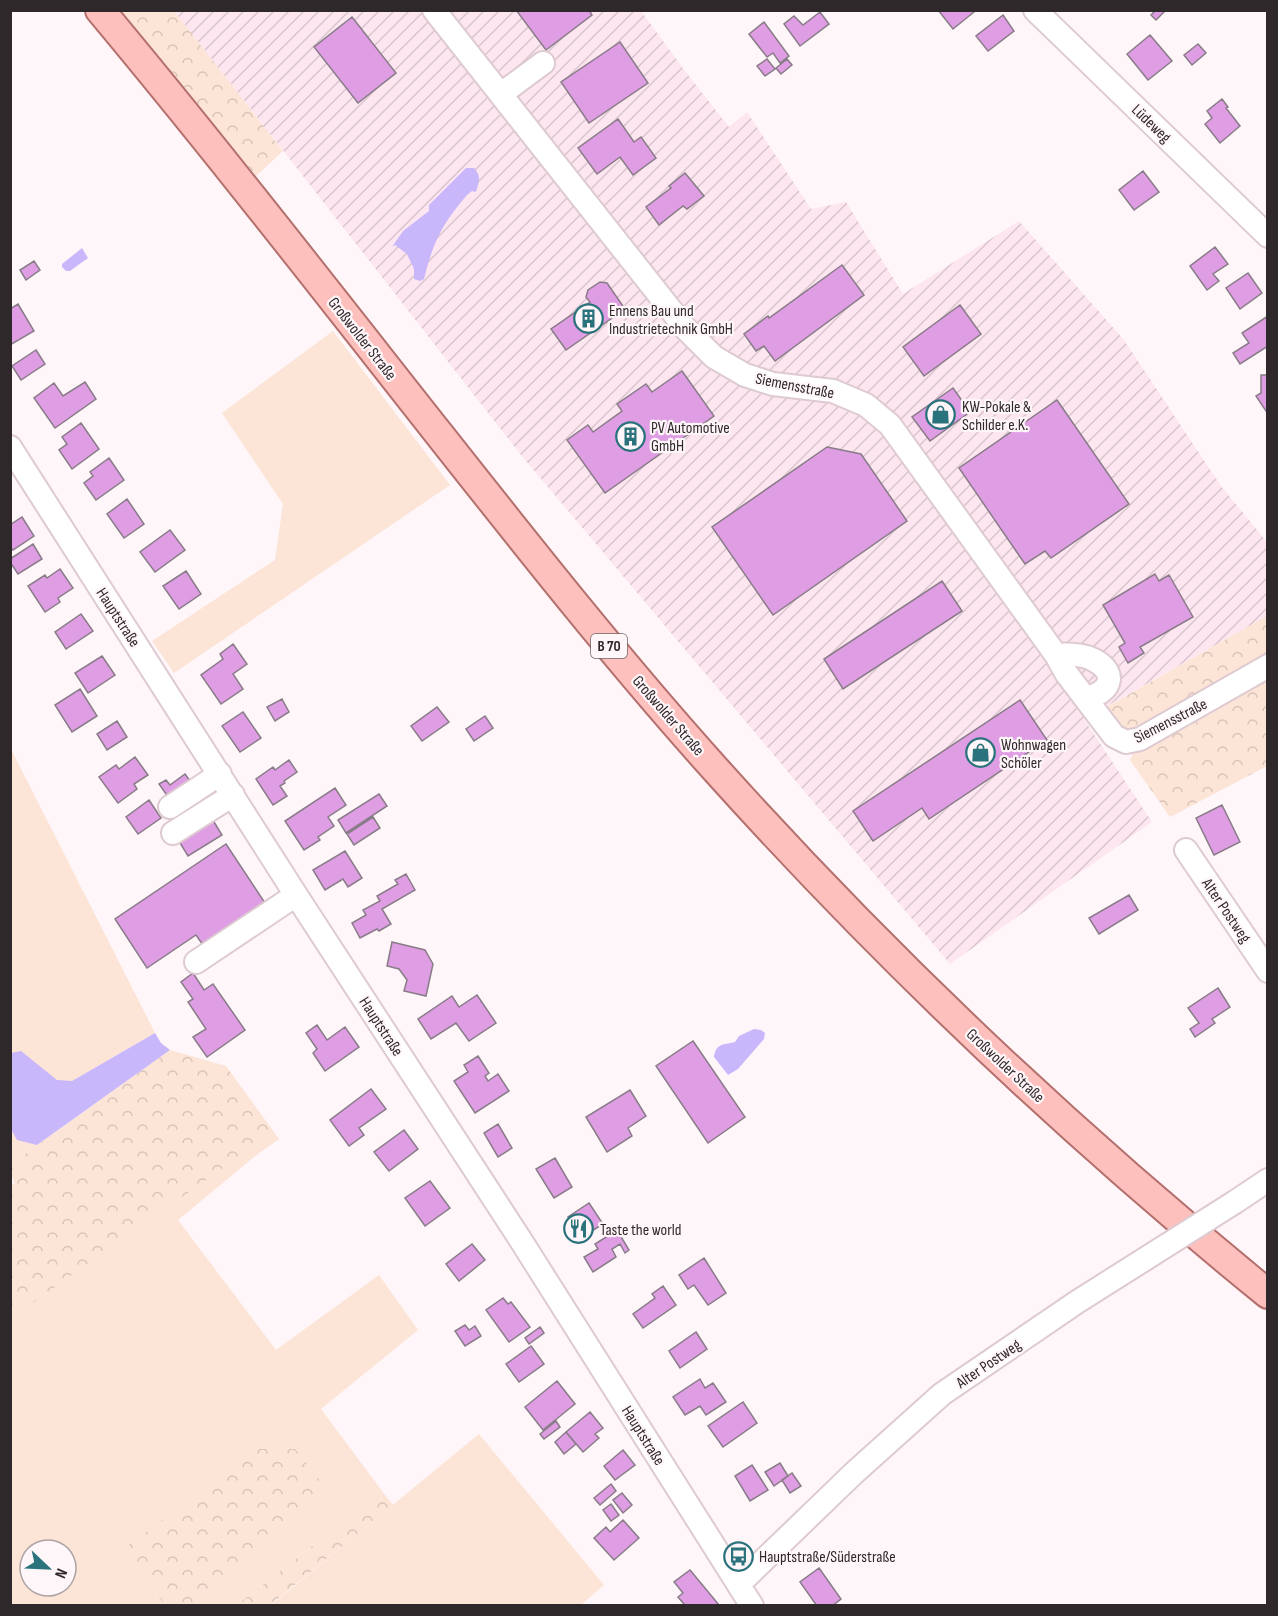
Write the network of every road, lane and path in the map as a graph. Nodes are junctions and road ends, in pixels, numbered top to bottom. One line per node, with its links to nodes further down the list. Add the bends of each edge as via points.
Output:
1 (100, 10): 20 (main road, Großwolder Straße / B 70, via 610,648 716,770 943,1007 1173,1216)
2 (434, 10): 5 (street, Siemensstraße)
3 (1035, 10): 6 (street, Lüdeweg)
4 (543, 63): 5 (street)
5 (501, 94): 8 (street, Siemensstraße, via 686,329 714,357 745,375 773,384 833,391 866,405 890,425)
6 (1268, 236)
7 (10, 447): 11 (street, Hauptstraße)
8 (1056, 655): 10 (street, Siemensstraße); 10 (street, via 1079,655 1095,660 1106,670 1106,689)
9 (1268, 666): 10 (street, Siemensstraße, via 1140,739 1126,742 1114,736)
10 (1085, 698)
11 (220, 774): 12 (street, Hauptstraße); 13 (street)
12 (233, 795): 14 (street); 16 (street, Hauptstraße)
13 (170, 807)
14 (173, 833)
15 (1186, 850): 18 (street, Alter Postweg)
16 (296, 895): 17 (street); 21 (street, Hauptstraße)
17 (196, 962)
18 (1268, 971)
19 (1268, 1180): 21 (street, Alter Postweg, bridge, via 942,1394)
20 (1268, 1294)
21 (739, 1584): 22 (street, Hauptstraße)
22 (752, 1605)

